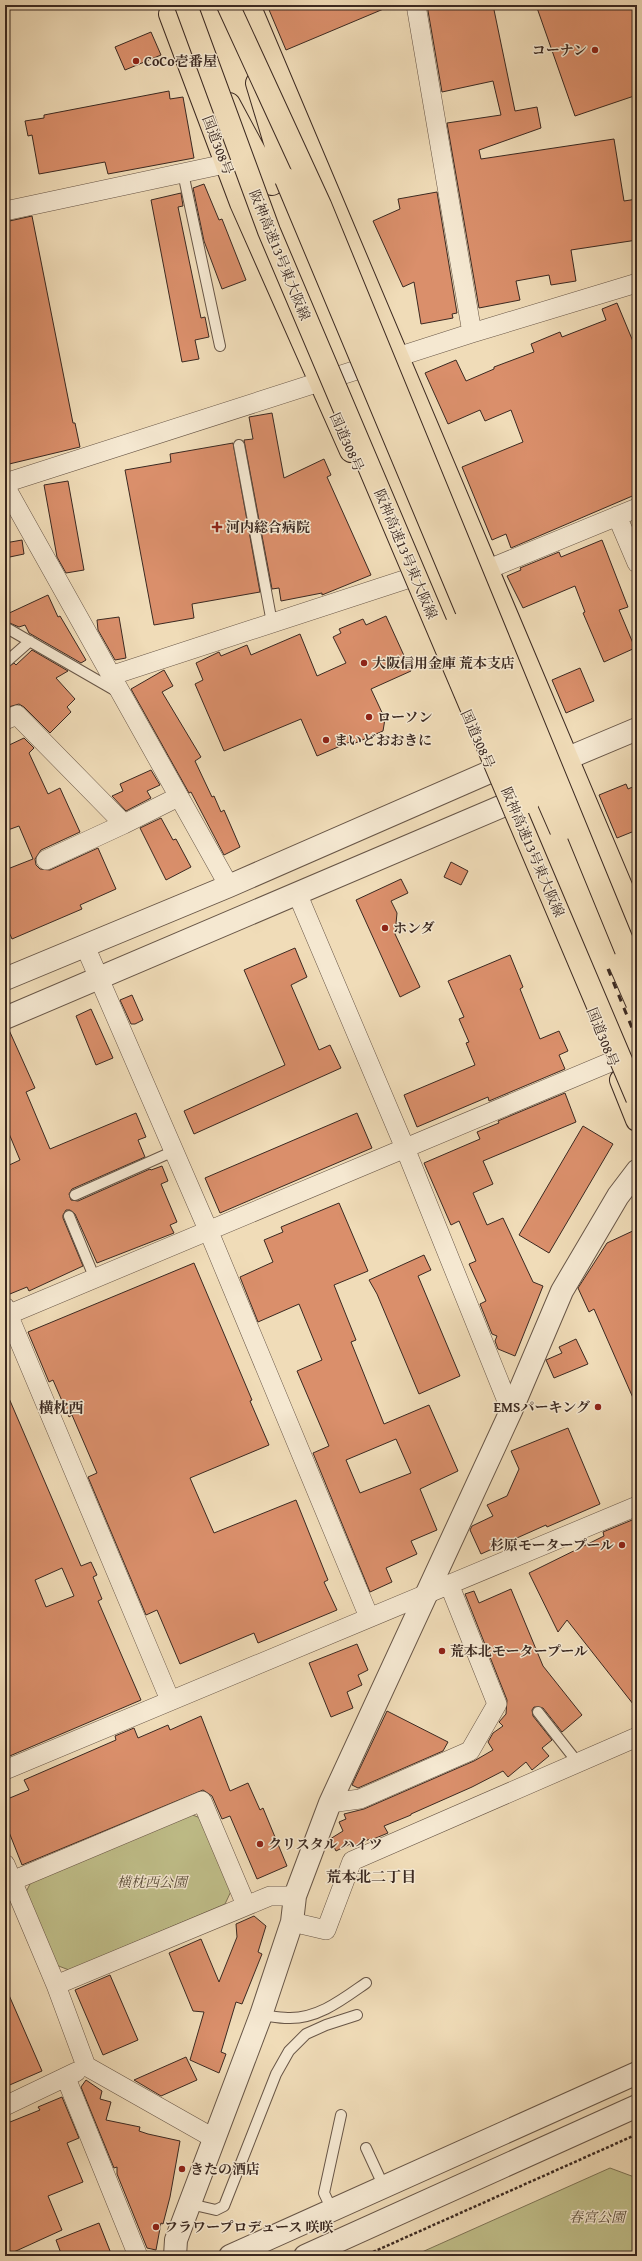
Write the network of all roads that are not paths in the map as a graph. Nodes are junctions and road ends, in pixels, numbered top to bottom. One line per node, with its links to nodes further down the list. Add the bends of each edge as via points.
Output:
1 (167, 5): 8 (highway, 国道308号)
2 (172, 5): 10 (highway, via 252,145)
3 (186, 5): 46 (highway, 阪神高速13号東大阪線, bridge, via 269,231)
4 (228, 5): 42 (highway, bridge, via 320,205)
5 (236, 5): 10 (highway, via 272,138)
6 (249, 5): 15 (highway)
7 (416, 5): 13 (street)
8 (225, 164): 9 (street); 16 (highway, 国道308号)
9 (183, 173): 11 (street); 14 (lane)
10 (279, 182): 45 (highway, bridge); 46 (highway, bridge, via 540,832)
11 (5, 211)
12 (637, 283): 13 (street)
13 (472, 333): 15 (street)
14 (220, 346)
15 (398, 358): 16 (street); 22 (highway)
16 (320, 381): 18 (street); 23 (highway, 国道308号)
17 (239, 445): 24 (lane)
18 (5, 484): 28 (street)
19 (637, 508): 20 (street)
20 (618, 516): 21 (street); 22 (street)
21 (637, 563)
22 (486, 570): 32 (highway)
23 (407, 579): 24 (street); 33 (highway, 国道308号)
24 (272, 623): 28 (street)
25 (5, 627): 26 (lane)
26 (30, 641): 27 (lane); 29 (lane)
27 (5, 664)
28 (110, 676): 29 (street)
29 (120, 693): 34 (street)
30 (5, 720): 36 (street, via 17,715)
31 (637, 729): 32 (street)
32 (568, 758): 33 (street); 35 (street); 40 (highway)
33 (492, 771): 35 (highway, 国道308号); 38 (street)
34 (178, 797): 36 (street); 38 (street)
35 (507, 804): 39 (street); 48 (highway, 国道308号)
36 (124, 824): 37 (street)
37 (46, 860)
38 (228, 886): 41 (street)
39 (297, 893): 43 (street); 51 (street)
40 (637, 924)
41 (85, 946): 43 (street); 44 (street)
42 (637, 977)
43 (100, 978): 47 (street); 52 (street)
44 (5, 980)
45 (637, 1003)
46 (602, 1014): 49 (highway, 阪神高速13号東大阪線, bridge)
47 (5, 1018)
48 (613, 1061): 50 (highway, 国道308号); 51 (street)
49 (637, 1098)
50 (637, 1120)
51 (405, 1148): 56 (street); 59 (street)
52 (174, 1151): 54 (lane); 56 (street)
53 (637, 1170): 59 (street, via 618,1196 562,1291)
54 (75, 1195)
55 (69, 1216): 57 (lane)
56 (209, 1232): 57 (street); 63 (street)
57 (95, 1279): 58 (street)
58 (6, 1313): 64 (street)
59 (511, 1411): 62 (street)
60 (637, 1506): 61 (street)
61 (449, 1584): 62 (street); 69 (street, via 497,1704 470,1751 360,1799)
62 (426, 1594): 63 (street); 69 (street)
63 (369, 1617): 64 (street)
64 (170, 1700): 68 (street)
65 (538, 1712): 67 (lane)
66 (637, 1737): 67 (street)
67 (578, 1763): 73 (street, via 352,1860 326,1930)
68 (5, 1770)
69 (330, 1803): 71 (street)
70 (9, 1872): 72 (street, via 202,1801); 75 (street)
71 (296, 1896): 72 (street, via 270,1896); 73 (street)
72 (246, 1905): 75 (street)
73 (292, 1922): 76 (street)
74 (366, 1983): 76 (lane, via 336,2004 313,2014 290,2018)
75 (56, 1985): 78 (street)
76 (261, 2015): 84 (street)
77 (357, 2015): 87 (lane, via 306,2034 289,2051 276,2074 224,2206 216,2210)
78 (86, 2066): 80 (street); 84 (street)
79 (637, 2073): 86 (street)
80 (66, 2078): 81 (street); 89 (street)
81 (5, 2106)
82 (637, 2106): 92 (street)
83 (340, 2115): 88 (lane, via 324,2192)
84 (216, 2139): 87 (street)
85 (366, 2148): 86 (lane)
86 (384, 2187): 88 (street)
87 (190, 2204): 90 (street, via 176,2240)
88 (332, 2210): 91 (street)
89 (138, 2256)
90 (175, 2256)
91 (230, 2256)
92 (305, 2256)

